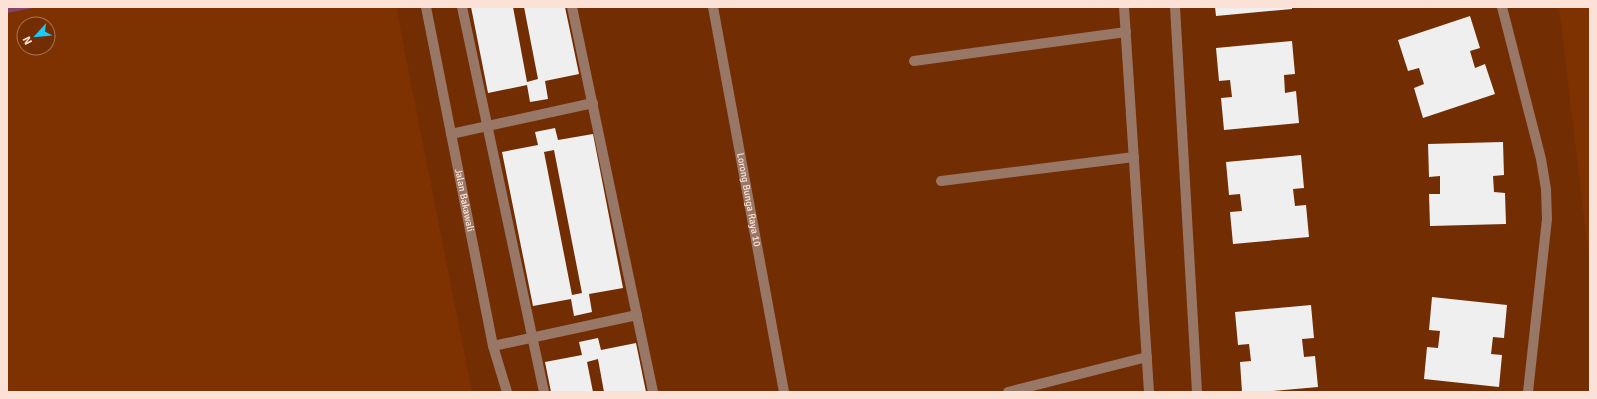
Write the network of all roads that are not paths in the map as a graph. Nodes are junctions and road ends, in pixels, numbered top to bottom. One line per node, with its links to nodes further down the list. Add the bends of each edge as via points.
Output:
1 (426, 7): 12 (street, Jalan Bakawali)
2 (462, 7): 11 (street)
3 (572, 7): 10 (street)
4 (714, 7): 22 (street, Lorong Bunga Raya 10)
5 (1124, 7): 8 (street)
6 (1175, 7): 25 (street)
7 (1502, 7): 26 (street, via 1541,159 1546,189 1547,219)
8 (1126, 32): 9 (street); 13 (street)
9 (914, 61)
10 (593, 103): 11 (street); 15 (street)
11 (487, 126): 12 (street); 16 (street)
12 (451, 134): 17 (street, Jalan Bakawali)
13 (1134, 157): 14 (street); 18 (street)
14 (940, 181)
15 (637, 315): 16 (street); 21 (street)
16 (532, 337): 17 (street); 20 (street)
17 (493, 346): 19 (street, Jalan Bakawali)
18 (1147, 357): 23 (street); 24 (street)
19 (507, 392)
20 (544, 392)
21 (653, 392)
22 (784, 392)
23 (1008, 392)
24 (1150, 392)
25 (1197, 392)
26 (1528, 392)

